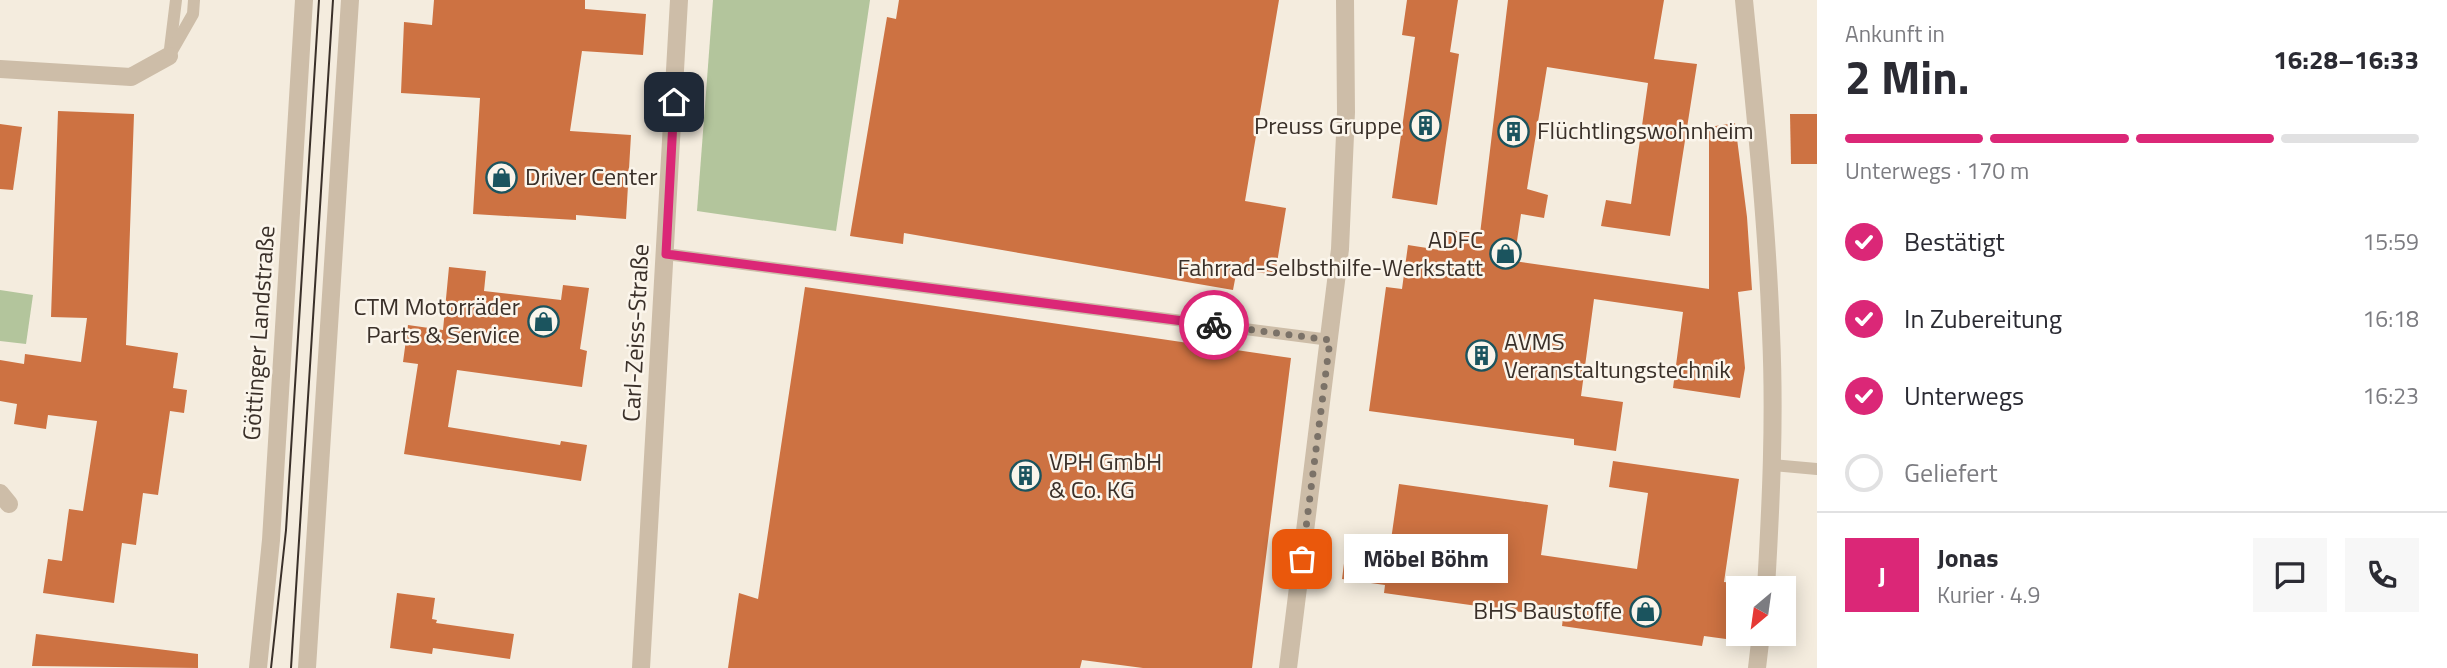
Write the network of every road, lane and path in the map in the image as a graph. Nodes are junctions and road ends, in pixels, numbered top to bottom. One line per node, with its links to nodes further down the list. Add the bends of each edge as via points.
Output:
1 (176, 0): 8 (lane)
2 (194, 0): 8 (lane, via 193,14)
3 (304, 0): 16 (street, Göttinger Landstraße, via 271,540)
4 (350, 0): 17 (street)
5 (679, 0): 10 (street, Carl-Zeiss-Straße)
6 (1345, 0): 11 (street, via 1343,194)
7 (1744, 0): 12 (street, via 1765,214)
8 (169, 56): 9 (street, via 131,77)
9 (0, 69)
10 (666, 254): 11 (lane); 18 (street, Carl-Zeiss-Straße)
11 (1330, 340): 19 (street)
12 (1773, 465): 13 (lane); 14 (street)
13 (1817, 469)
14 (1767, 576)
15 (1759, 646): 20 (street)
16 (258, 668)
17 (307, 668)
18 (640, 668)
19 (1288, 668)
20 (1756, 668)

